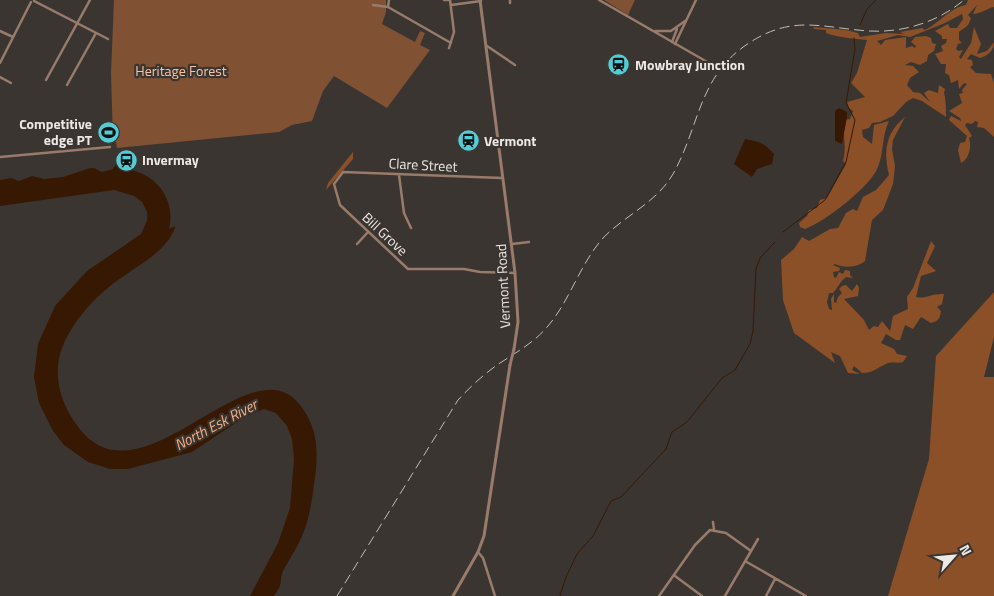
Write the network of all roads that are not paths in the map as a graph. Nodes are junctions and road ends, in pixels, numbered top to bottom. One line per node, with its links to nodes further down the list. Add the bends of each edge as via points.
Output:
1 (90, 0): 13 (street)
2 (389, 0): 11 (street)
3 (444, 0): 4 (street)
4 (450, 0): 10 (street)
5 (480, 0): 10 (street); 23 (street, Vermont Road)
6 (599, 0): 15 (street)
7 (696, 0): 12 (street)
8 (32, 1): 13 (street); 19 (street)
9 (373, 5): 11 (street)
10 (451, 5): 21 (street, via 454,32)
11 (388, 6): 21 (street)
12 (688, 18): 14 (street); 17 (street)
13 (78, 23): 18 (street); 29 (street)
14 (677, 29): 15 (street, via 666,32); 17 (street); 22 (street)
15 (650, 30): 22 (street)
16 (0, 31): 19 (street)
17 (681, 31): 22 (street)
18 (96, 33): 20 (street); 31 (street)
19 (13, 38): 25 (street)
20 (108, 39)
21 (451, 43): 24 (street)
22 (674, 43): 27 (street)
23 (487, 46): 26 (street); 36 (street, Vermont Road)
24 (449, 48)
25 (0, 63)
26 (515, 65)
27 (716, 67)
28 (0, 77): 30 (street)
29 (46, 80)
30 (11, 83)
31 (67, 85)
32 (110, 147): 33 (street)
33 (0, 157)
34 (341, 172): 35 (street, Clare Street); 38 (street, Bill Grove, via 334,184 339,203)
35 (399, 174): 36 (street, Clare Street); 37 (street, via 404,213)
36 (504, 178): 41 (street, Vermont Road)
37 (412, 228)
38 (368, 232): 40 (street); 42 (street, Bill Grove, via 412,270)
39 (529, 242): 41 (street)
40 (357, 244)
41 (512, 244): 42 (street, Vermont Road)
42 (516, 273): 47 (street, Vermont Road, bridge, via 518,322 486,528)
43 (713, 522): 44 (street)
44 (714, 530): 46 (street, via 726,533); 49 (street, via 706,532 699,540)
45 (758, 539): 46 (street)
46 (751, 551): 48 (street)
47 (478, 552): 51 (street, Vermont Road); 52 (street, via 483,558)
48 (745, 561): 50 (street); 55 (street)
49 (675, 576): 53 (street); 54 (street)
50 (775, 579): 56 (street); 57 (street)
51 (453, 596)
52 (495, 596)
53 (659, 596)
54 (702, 596)
55 (725, 596)
56 (766, 596)
57 (805, 596)

